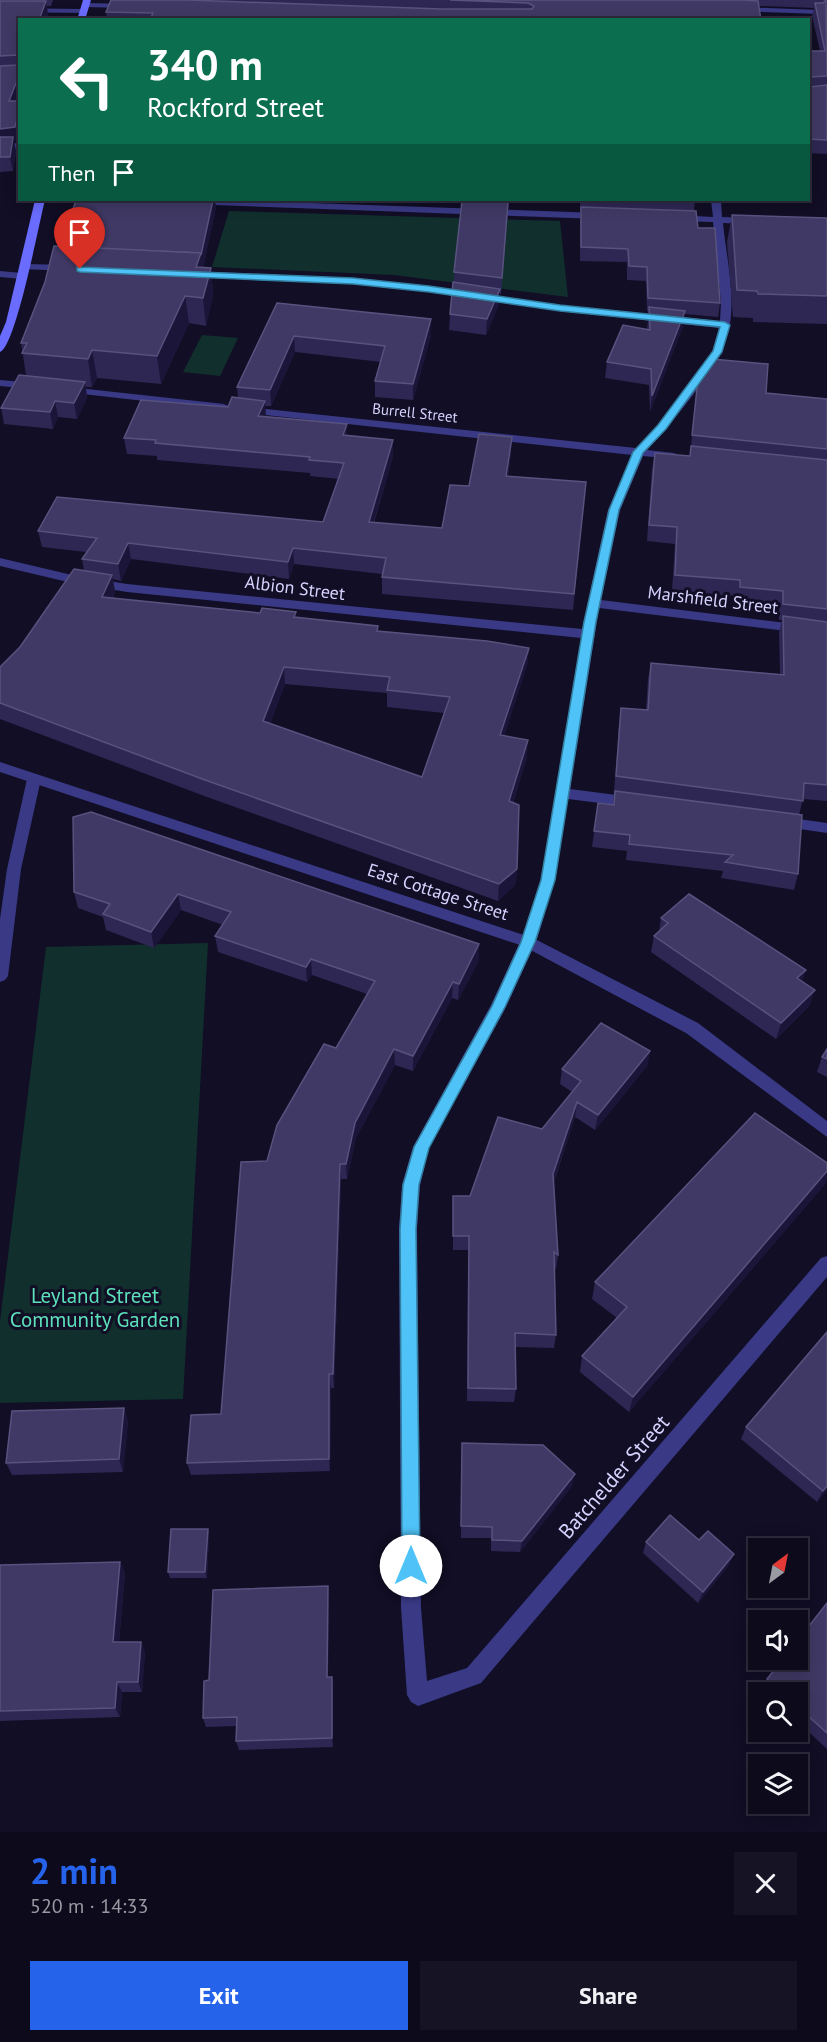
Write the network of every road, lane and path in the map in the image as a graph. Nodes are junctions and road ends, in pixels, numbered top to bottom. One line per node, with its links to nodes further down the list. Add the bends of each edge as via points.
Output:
1 (136, 6): 2 (street)
2 (84, 9): 4 (street)
3 (731, 9): 5 (street)
4 (0, 10)
5 (820, 12)
6 (18, 146): 7 (street)
7 (0, 147)
8 (40, 201): 16 (main road)
9 (184, 201): 11 (street)
10 (716, 201): 13 (street)
11 (606, 217)
12 (662, 218): 13 (street)
13 (717, 220): 14 (street); 19 (street)
14 (764, 222)
15 (80, 269): 16 (street)
16 (24, 271): 17 (street); 20 (main road)
17 (0, 274)
18 (184, 274): 19 (street, via 353,281)
19 (725, 325): 22 (street, via 717,352)
20 (0, 350)
21 (0, 383): 22 (street, Burrell Street)
22 (639, 452): 23 (street, Burrell Street); 25 (street, via 614,510)
23 (686, 457)
24 (0, 562): 27 (street, Albion Street, via 127,588)
25 (594, 603): 26 (street, Marshfield Street); 27 (street)
26 (827, 632)
27 (588, 634): 30 (street)
28 (0, 767): 29 (street, East Cottage Street)
29 (34, 779): 34 (street, East Cottage Street); 35 (street, via 14,869)
30 (564, 792): 31 (street); 34 (street, via 548,880)
31 (642, 803)
32 (766, 819): 33 (street)
33 (827, 828)
34 (528, 942): 36 (street, East Cottage Street, via 692,1028); 37 (street, Batchelder Street, via 498,1007 421,1147 411,1185 411,1608 418,1695 474,1676)
35 (0, 976)
36 (827, 1130)
37 (827, 1264)

